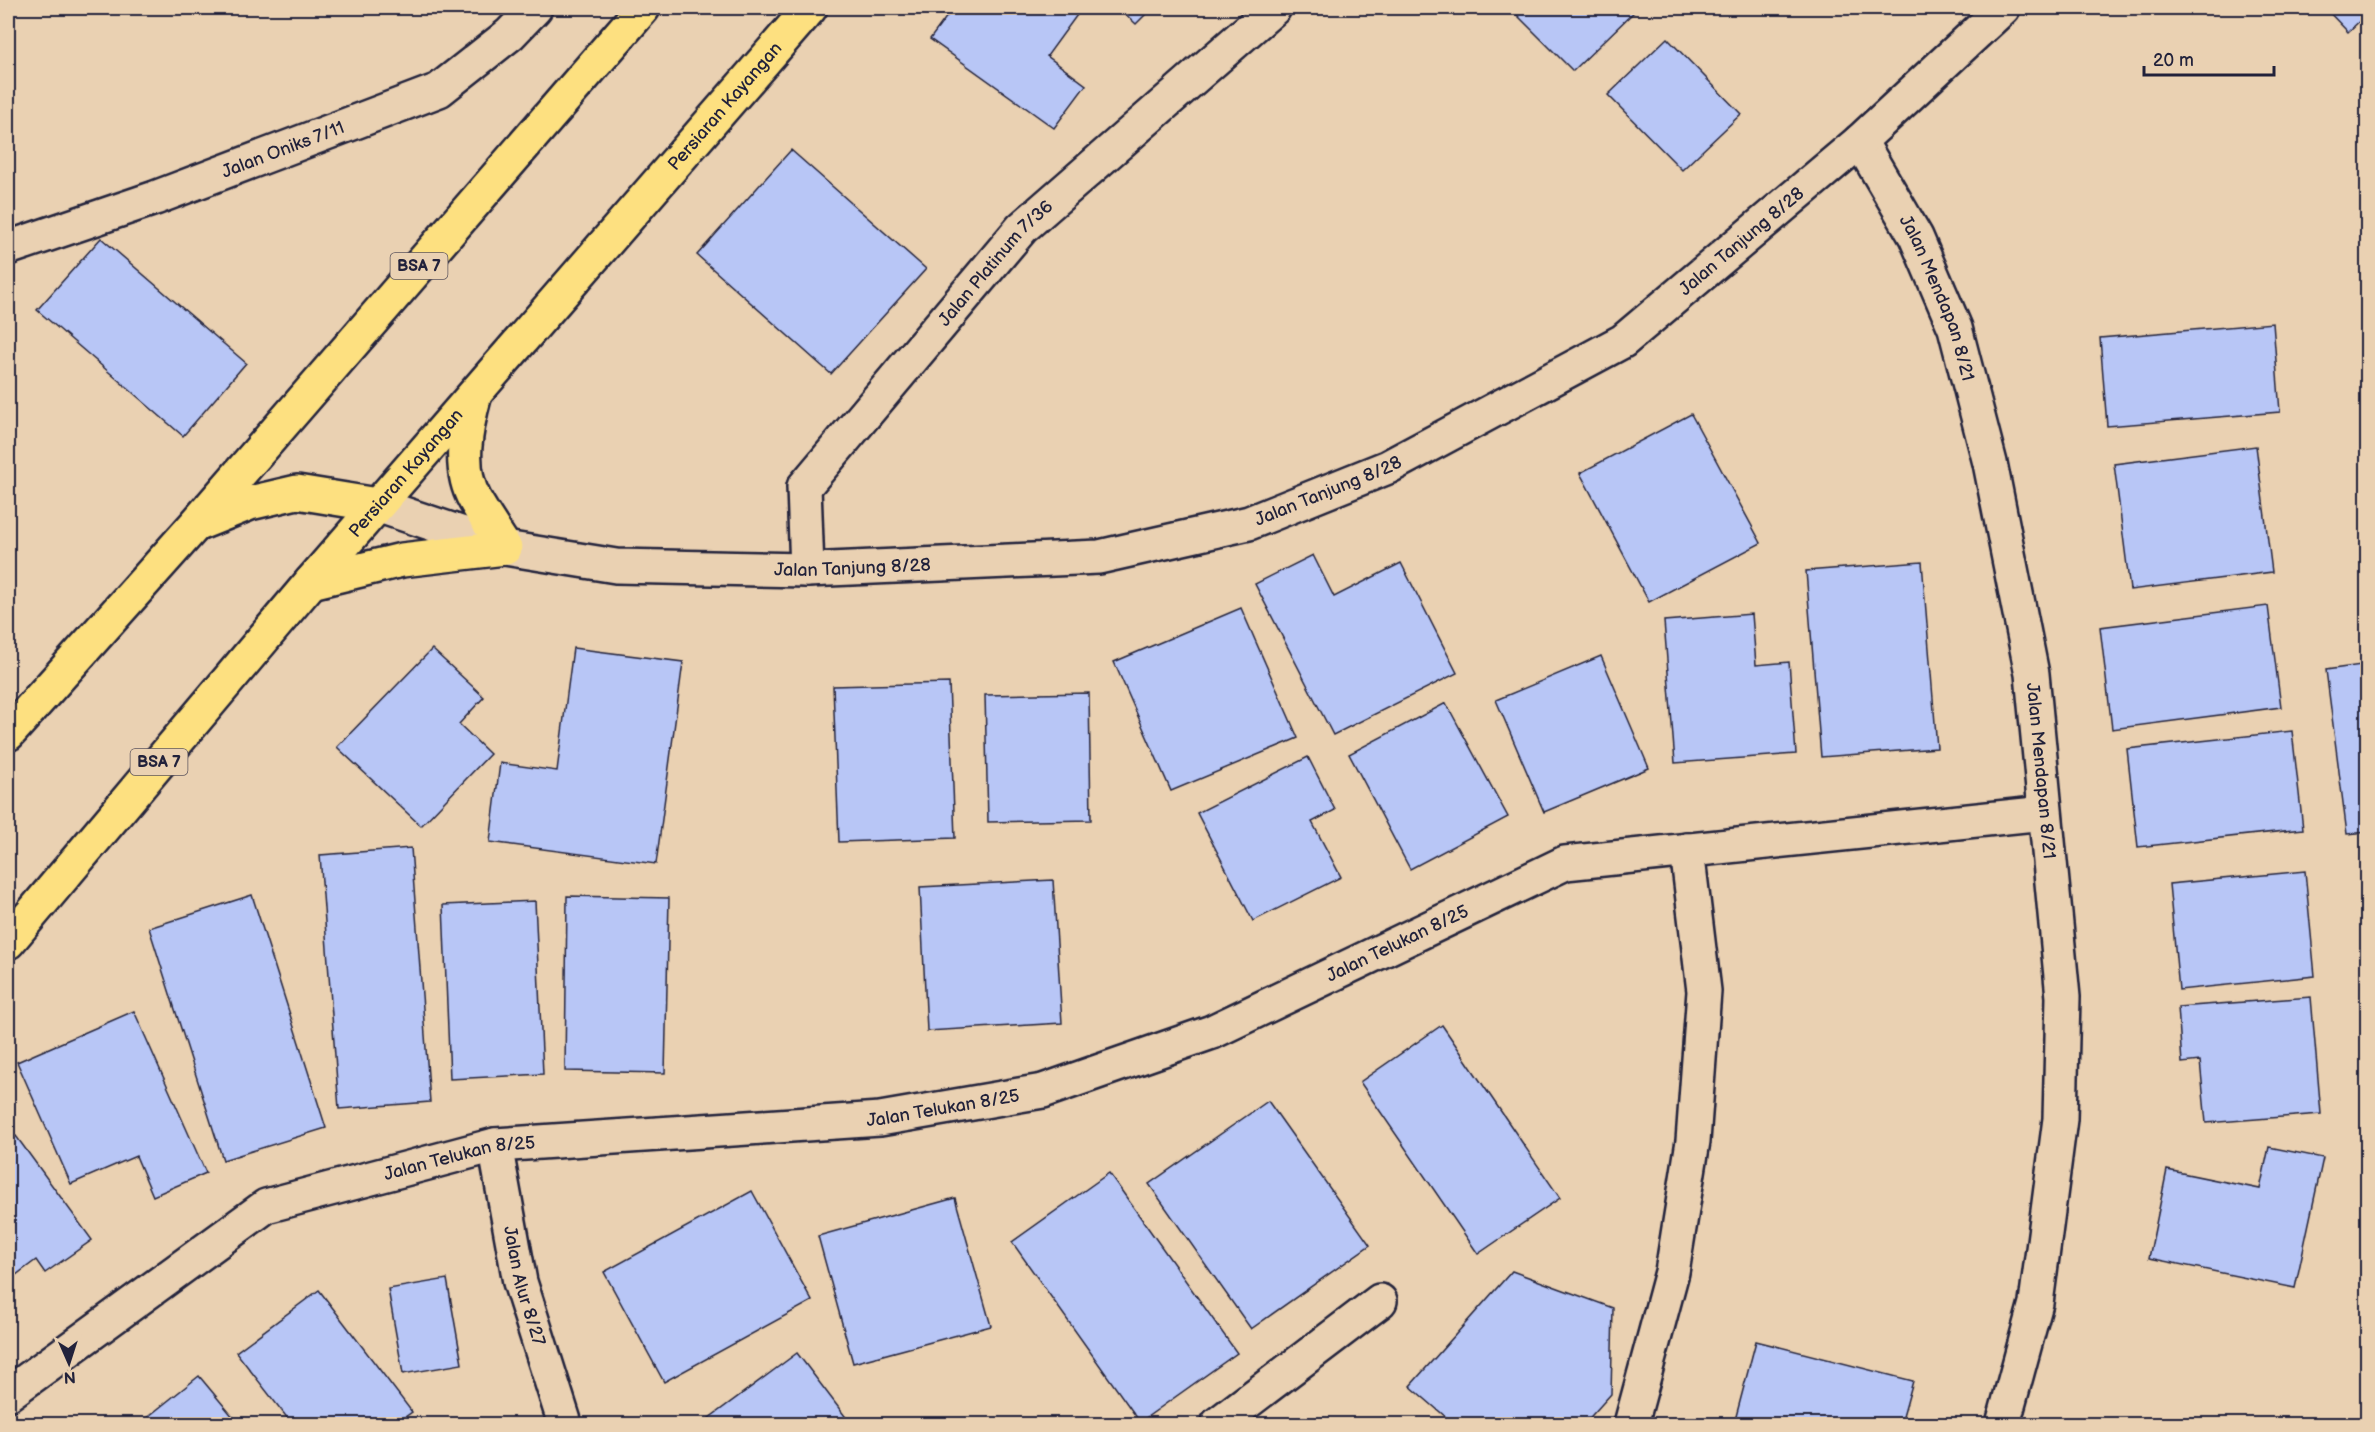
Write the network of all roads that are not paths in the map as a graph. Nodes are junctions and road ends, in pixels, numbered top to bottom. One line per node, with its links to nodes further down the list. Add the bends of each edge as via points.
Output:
1 (535, 8): 7 (street, Jalan Oniks 7/11, via 510,34 439,90 155,198)
2 (643, 8): 10 (main road, BSA 7)
3 (810, 8): 8 (main road, Persiaran Kayangan / BSA 7)
4 (1274, 8): 12 (street, Jalan Platinum 7/36, via 1022,228 804,487)
5 (2002, 8): 6 (street, Jalan Tanjung 8/28)
6 (1860, 141): 12 (street, Jalan Tanjung 8/28, via 1623,341 1388,467 1249,523 1099,557); 15 (street, Jalan Mendapan 8/21, via 1916,237 1955,328 1990,463 2032,674)
7 (8, 248)
8 (475, 392): 9 (main road, Persiaran Kayangan / BSA 7); 11 (main road, via 465,431 466,468 473,498)
9 (377, 505): 10 (main road, via 297,492 250,503); 11 (street, Jalan Tanjung 8/28); 13 (main road, Persiaran Kayangan / BSA 7)
10 (195, 525): 14 (main road, BSA 7)
11 (505, 548): 12 (street, Jalan Tanjung 8/28, via 616,566); 13 (main road, via 402,560)
12 (807, 570)
13 (311, 582): 17 (main road, Persiaran Kayangan / BSA 7)
14 (8, 734)
15 (2044, 813): 16 (street, Jalan Telukan 8/25); 24 (street, Jalan Mendapan 8/21, via 2063,997 2060,1119 2036,1303)
16 (1687, 850): 18 (street, Jalan Telukan 8/25, via 1565,863 1212,1032 1043,1091 880,1119); 23 (street, via 1704,991 1693,1141 1672,1272)
17 (8, 942)
18 (495, 1145): 20 (street, Jalan Telukan 8/25, via 266,1206); 21 (street, Jalan Alur 8/27, via 520,1282)
19 (1380, 1301): 22 (street)
20 (8, 1394)
21 (565, 1425)
22 (1218, 1425)
23 (1631, 1425)
24 (2003, 1425)

